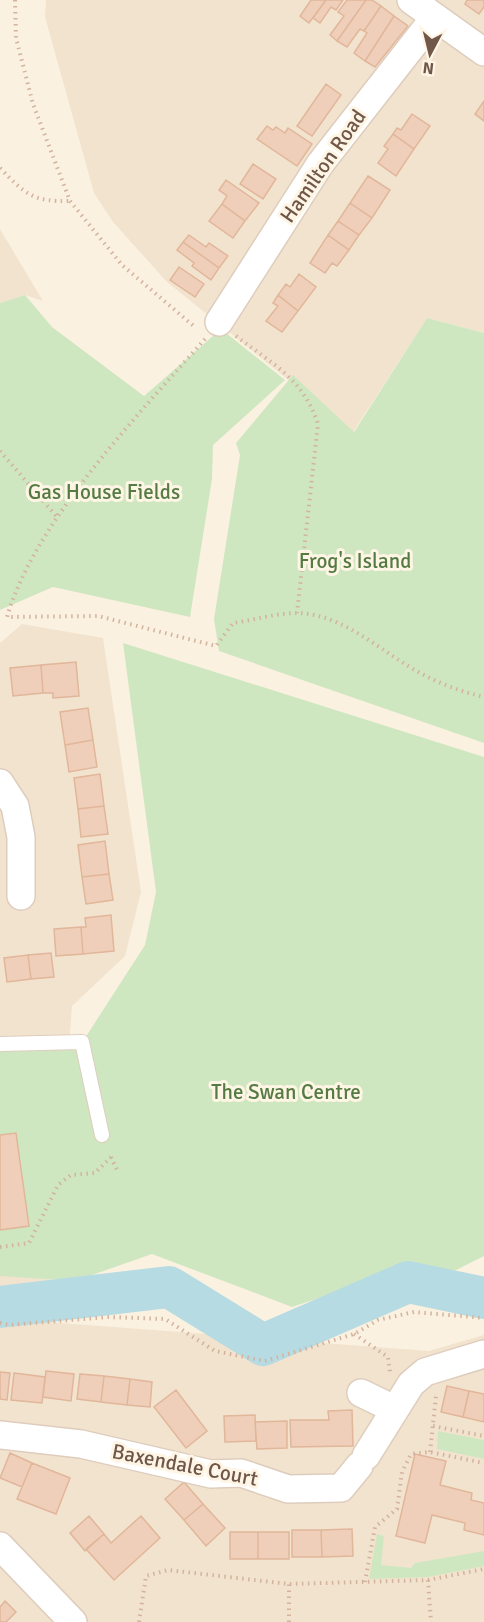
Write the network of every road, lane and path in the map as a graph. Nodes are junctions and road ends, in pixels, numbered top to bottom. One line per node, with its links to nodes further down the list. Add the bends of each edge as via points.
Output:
1 (15, 0): 6 (path, via 16,38 33,104)
2 (411, 0): 3 (street)
3 (435, 17): 4 (street); 7 (street, Hamilton Road, via 320,164)
4 (484, 52)
5 (0, 168): 6 (path, via 27,195 45,201)
6 (70, 201): 7 (path, via 122,265 191,327 199,330)
7 (219, 322): 9 (path, via 117,439); 10 (path, via 294,380 311,404 318,424)
8 (0, 451): 9 (path)
9 (58, 518): 11 (path, via 16,588)
10 (297, 613): 11 (path, via 233,623 216,646 98,616); 13 (path, via 356,632 423,675 459,691)
11 (8, 616): 12 (path)
12 (0, 619)
13 (484, 696)
14 (0, 783): 15 (street, via 15,806 21,837)
15 (21, 896)
16 (0, 1044): 17 (lane, via 82,1042)
17 (102, 1135)
18 (111, 1157): 19 (path, via 95,1173 71,1175 58,1185 29,1243)
19 (0, 1247)
20 (484, 1318): 22 (path, via 414,1311 378,1320)
21 (0, 1323): 22 (path, via 109,1317 165,1319 215,1351 265,1361)
22 (354, 1334): 26 (path, via 388,1358)
23 (484, 1354): 24 (street, Baxendale Court)
24 (439, 1368): 26 (street, Baxendale Court, via 425,1372); 27 (path)
25 (361, 1393): 26 (street)
26 (399, 1401): 28 (street, Baxendale Court, via 363,1461 341,1488 288,1489 241,1473 211,1474 81,1444)
27 (433, 1426): 29 (path); 30 (path)
28 (0, 1435)
29 (484, 1436)
30 (430, 1452): 31 (path); 35 (path, via 411,1454 402,1472 397,1509 375,1527)
31 (484, 1463)
32 (0, 1546): 37 (street)
33 (484, 1569): 34 (path)
34 (428, 1580): 35 (path); 40 (path)
35 (365, 1582): 36 (path)
36 (289, 1584): 38 (path, via 168,1570 146,1576); 39 (path)
37 (73, 1622)
38 (139, 1622)
39 (289, 1622)
40 (431, 1622)

